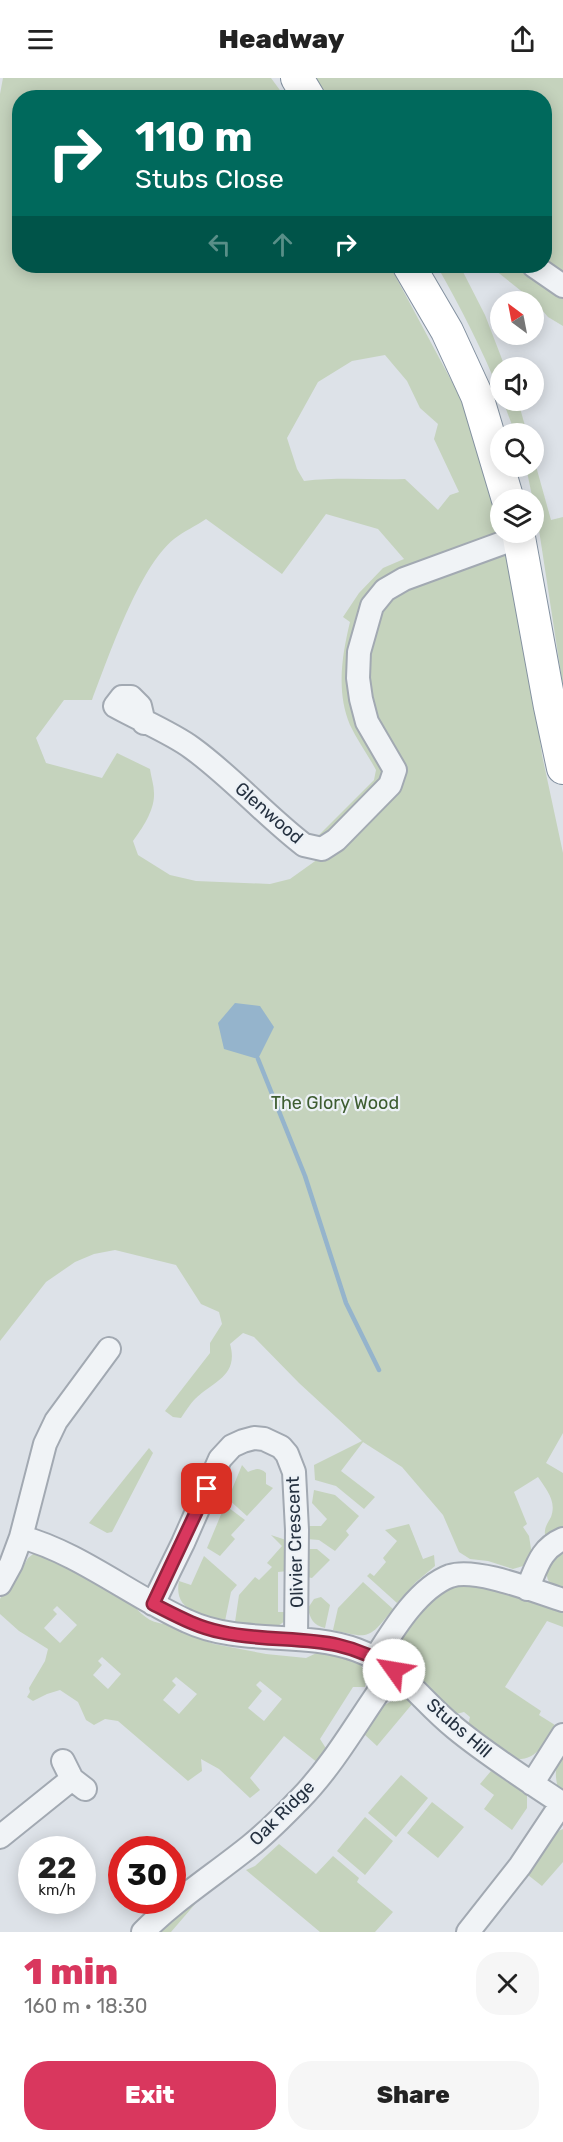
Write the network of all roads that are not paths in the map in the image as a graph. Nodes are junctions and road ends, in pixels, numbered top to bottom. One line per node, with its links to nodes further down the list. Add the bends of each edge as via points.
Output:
1 (413, 273): 4 (highway, via 477,396)
2 (544, 273): 3 (street)
3 (563, 286)
4 (505, 489)
5 (497, 543): 7 (street, Glenwood, via 404,579 385,590 372,606 359,652 358,678 367,722 395,770 390,785 336,840 322,849 304,845 189,746)
6 (519, 543): 8 (highway)
7 (144, 723)
8 (563, 768)
9 (109, 1349): 10 (street, via 56,1421 45,1444)
10 (21, 1537): 12 (street); 15 (street, Stubs Hill, via 47,1545)
11 (563, 1539): 13 (street, via 542,1554)
12 (0, 1584)
13 (527, 1589): 14 (street, Oak Ridge); 17 (street, Oak Ridge, via 472,1574 451,1576 436,1583 406,1612)
14 (563, 1600)
15 (153, 1604): 16 (street, Stubs Hill, via 212,1630); 16 (street, Olivier Crescent, via 220,1459 232,1446 254,1438 264,1439 281,1447 294,1472)
16 (296, 1639): 17 (street, Stubs Hill, via 345,1647)
17 (385, 1664): 20 (street, Stubs Hill, via 453,1727); 23 (street, Oak Ridge, via 375,1695 331,1763 302,1798 250,1846 195,1886)
18 (563, 1735): 20 (street)
19 (73, 1776): 22 (street)
20 (532, 1784): 21 (street, Stubs Hill)
21 (562, 1804): 24 (street)
22 (0, 1837)
23 (143, 1932)
24 (468, 1932)

